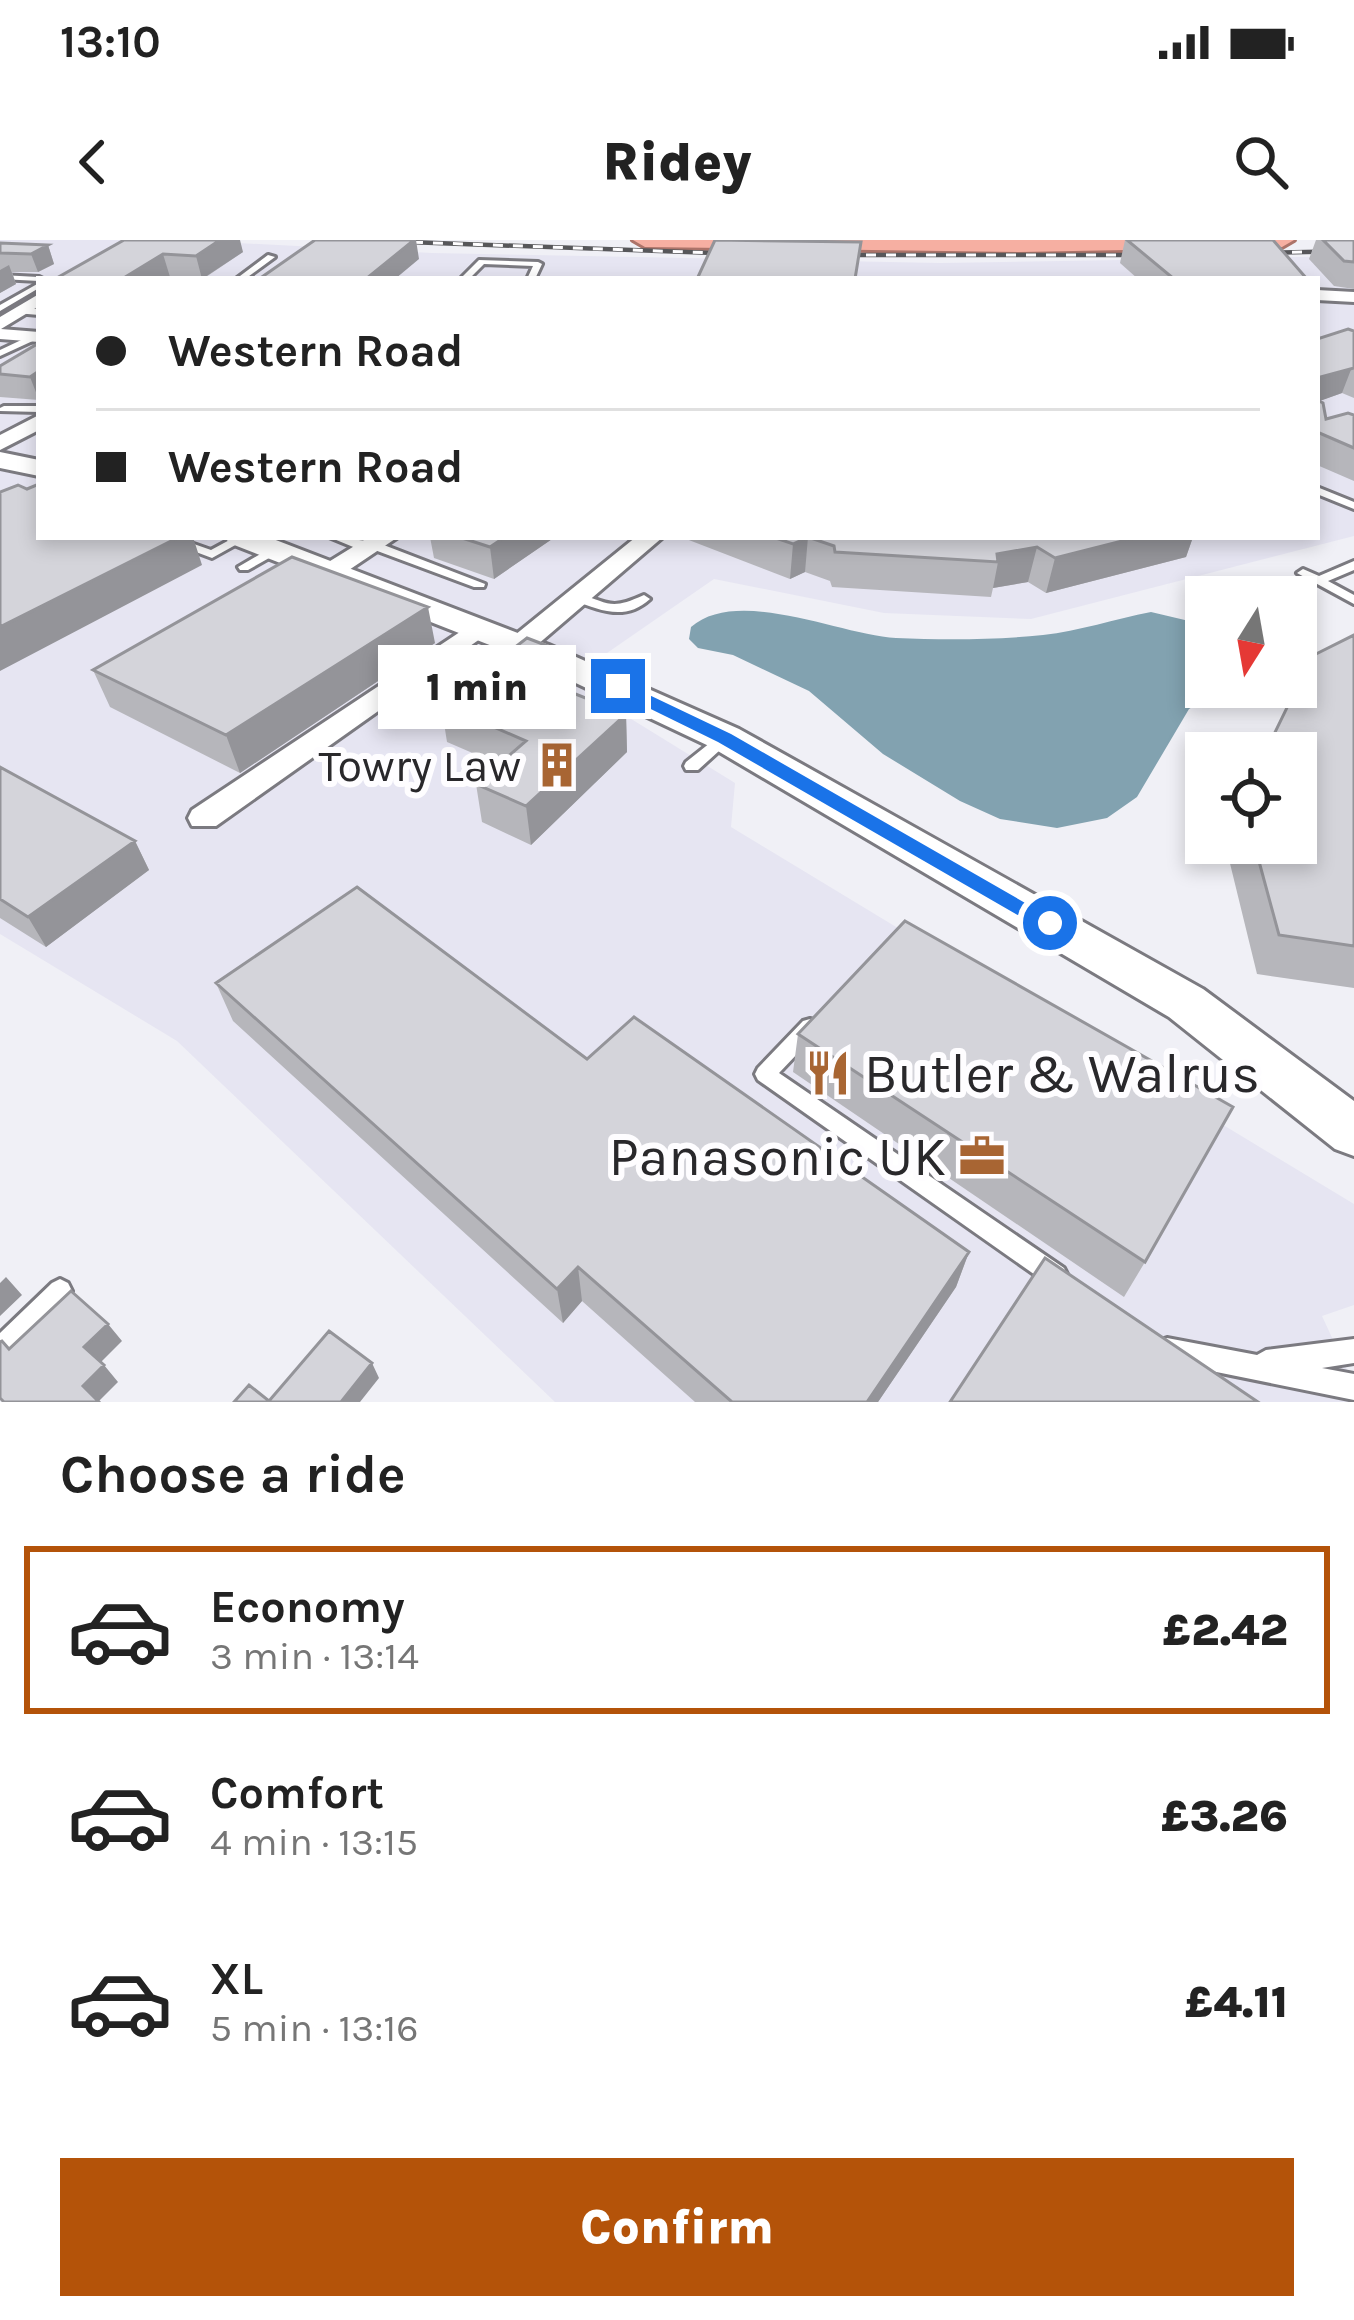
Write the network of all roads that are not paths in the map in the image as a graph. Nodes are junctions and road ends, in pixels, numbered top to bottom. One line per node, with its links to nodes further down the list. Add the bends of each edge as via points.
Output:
1 (645, 240): 2 (highway)
2 (1282, 240)
3 (271, 257): 4 (lane)
4 (244, 276)
5 (467, 276): 6 (lane)
6 (533, 276)
7 (0, 277): 8 (lane)
8 (36, 282)
9 (1320, 295): 10 (street)
10 (1354, 297)
11 (0, 303): 12 (lane)
12 (24, 308): 13 (street)
13 (0, 325)
14 (36, 337): 15 (street)
15 (3, 346)
16 (36, 409): 17 (lane)
17 (4, 410)
18 (36, 424): 19 (street)
19 (0, 444)
20 (0, 460): 21 (street)
21 (36, 467)
22 (1320, 491): 23 (lane)
23 (1354, 506)
24 (171, 540): 27 (lane, via 212,554)
25 (647, 540): 33 (street)
26 (375, 544): 29 (street); 32 (lane)
27 (242, 547): 29 (street)
28 (1354, 565): 31 (lane)
29 (331, 571): 36 (street)
30 (1303, 572): 31 (lane)
31 (1319, 581): 35 (lane)
32 (479, 584)
33 (578, 597): 34 (lane, via 608,610 630,609); 36 (street)
34 (644, 598)
35 (1354, 600)
36 (499, 637): 37 (street); 39 (street, via 1186,1003)
37 (204, 818)
38 (828, 1008): 40 (lane, via 765,1074)
39 (1352, 1132)
40 (1072, 1287)
41 (60, 1291): 43 (lane)
42 (1145, 1337): 45 (lane, via 1163,1349)
43 (0, 1351)
44 (1346, 1351): 45 (lane)
45 (1256, 1365): 46 (lane)
46 (1354, 1387)

